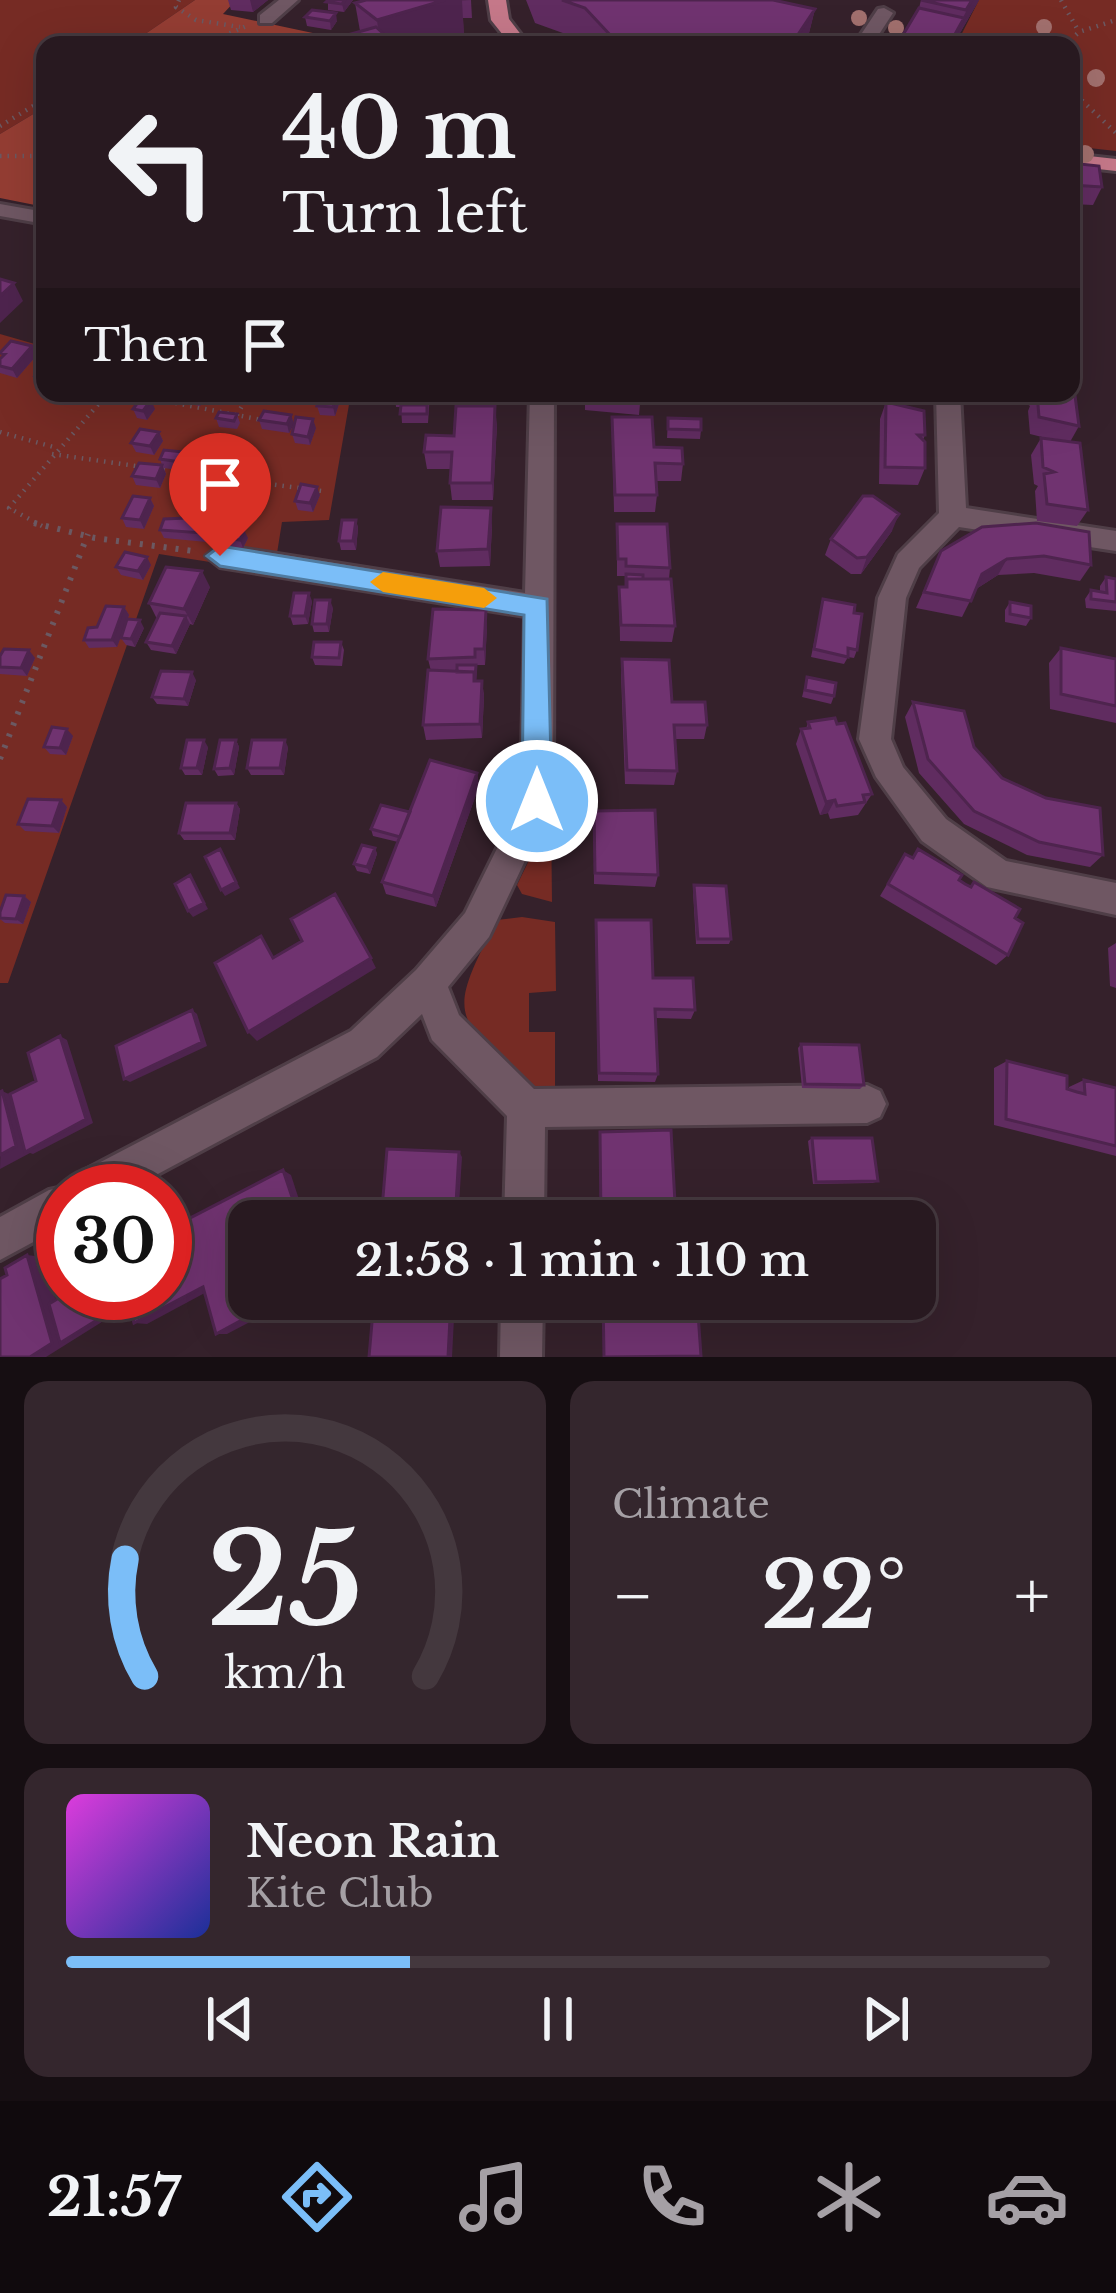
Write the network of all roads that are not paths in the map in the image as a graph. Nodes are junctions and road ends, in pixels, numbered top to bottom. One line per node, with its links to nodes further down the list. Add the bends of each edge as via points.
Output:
1 (289, 0): 4 (street)
2 (496, 0): 5 (main road)
3 (884, 13): 6 (street)
4 (266, 19)
5 (513, 36)
6 (869, 36)
7 (1080, 161): 8 (main road)
8 (1116, 165)
9 (542, 402): 14 (street)
10 (948, 402): 11 (street)
11 (953, 516): 12 (street); 15 (street, via 908,562 892,598 875,739 892,777 934,830 999,876)
12 (1116, 541)
13 (220, 556): 14 (street)
14 (537, 606): 16 (street, via 537,801 477,925)
15 (1116, 899)
16 (429, 983): 18 (street, via 445,1027); 19 (street, via 364,1044)
17 (867, 1105): 18 (street)
18 (526, 1108): 20 (street)
19 (137, 1164)
20 (524, 1200)
21 (36, 1219): 22 (street)
22 (0, 1240)
23 (522, 1320): 24 (street)
24 (521, 1357)

